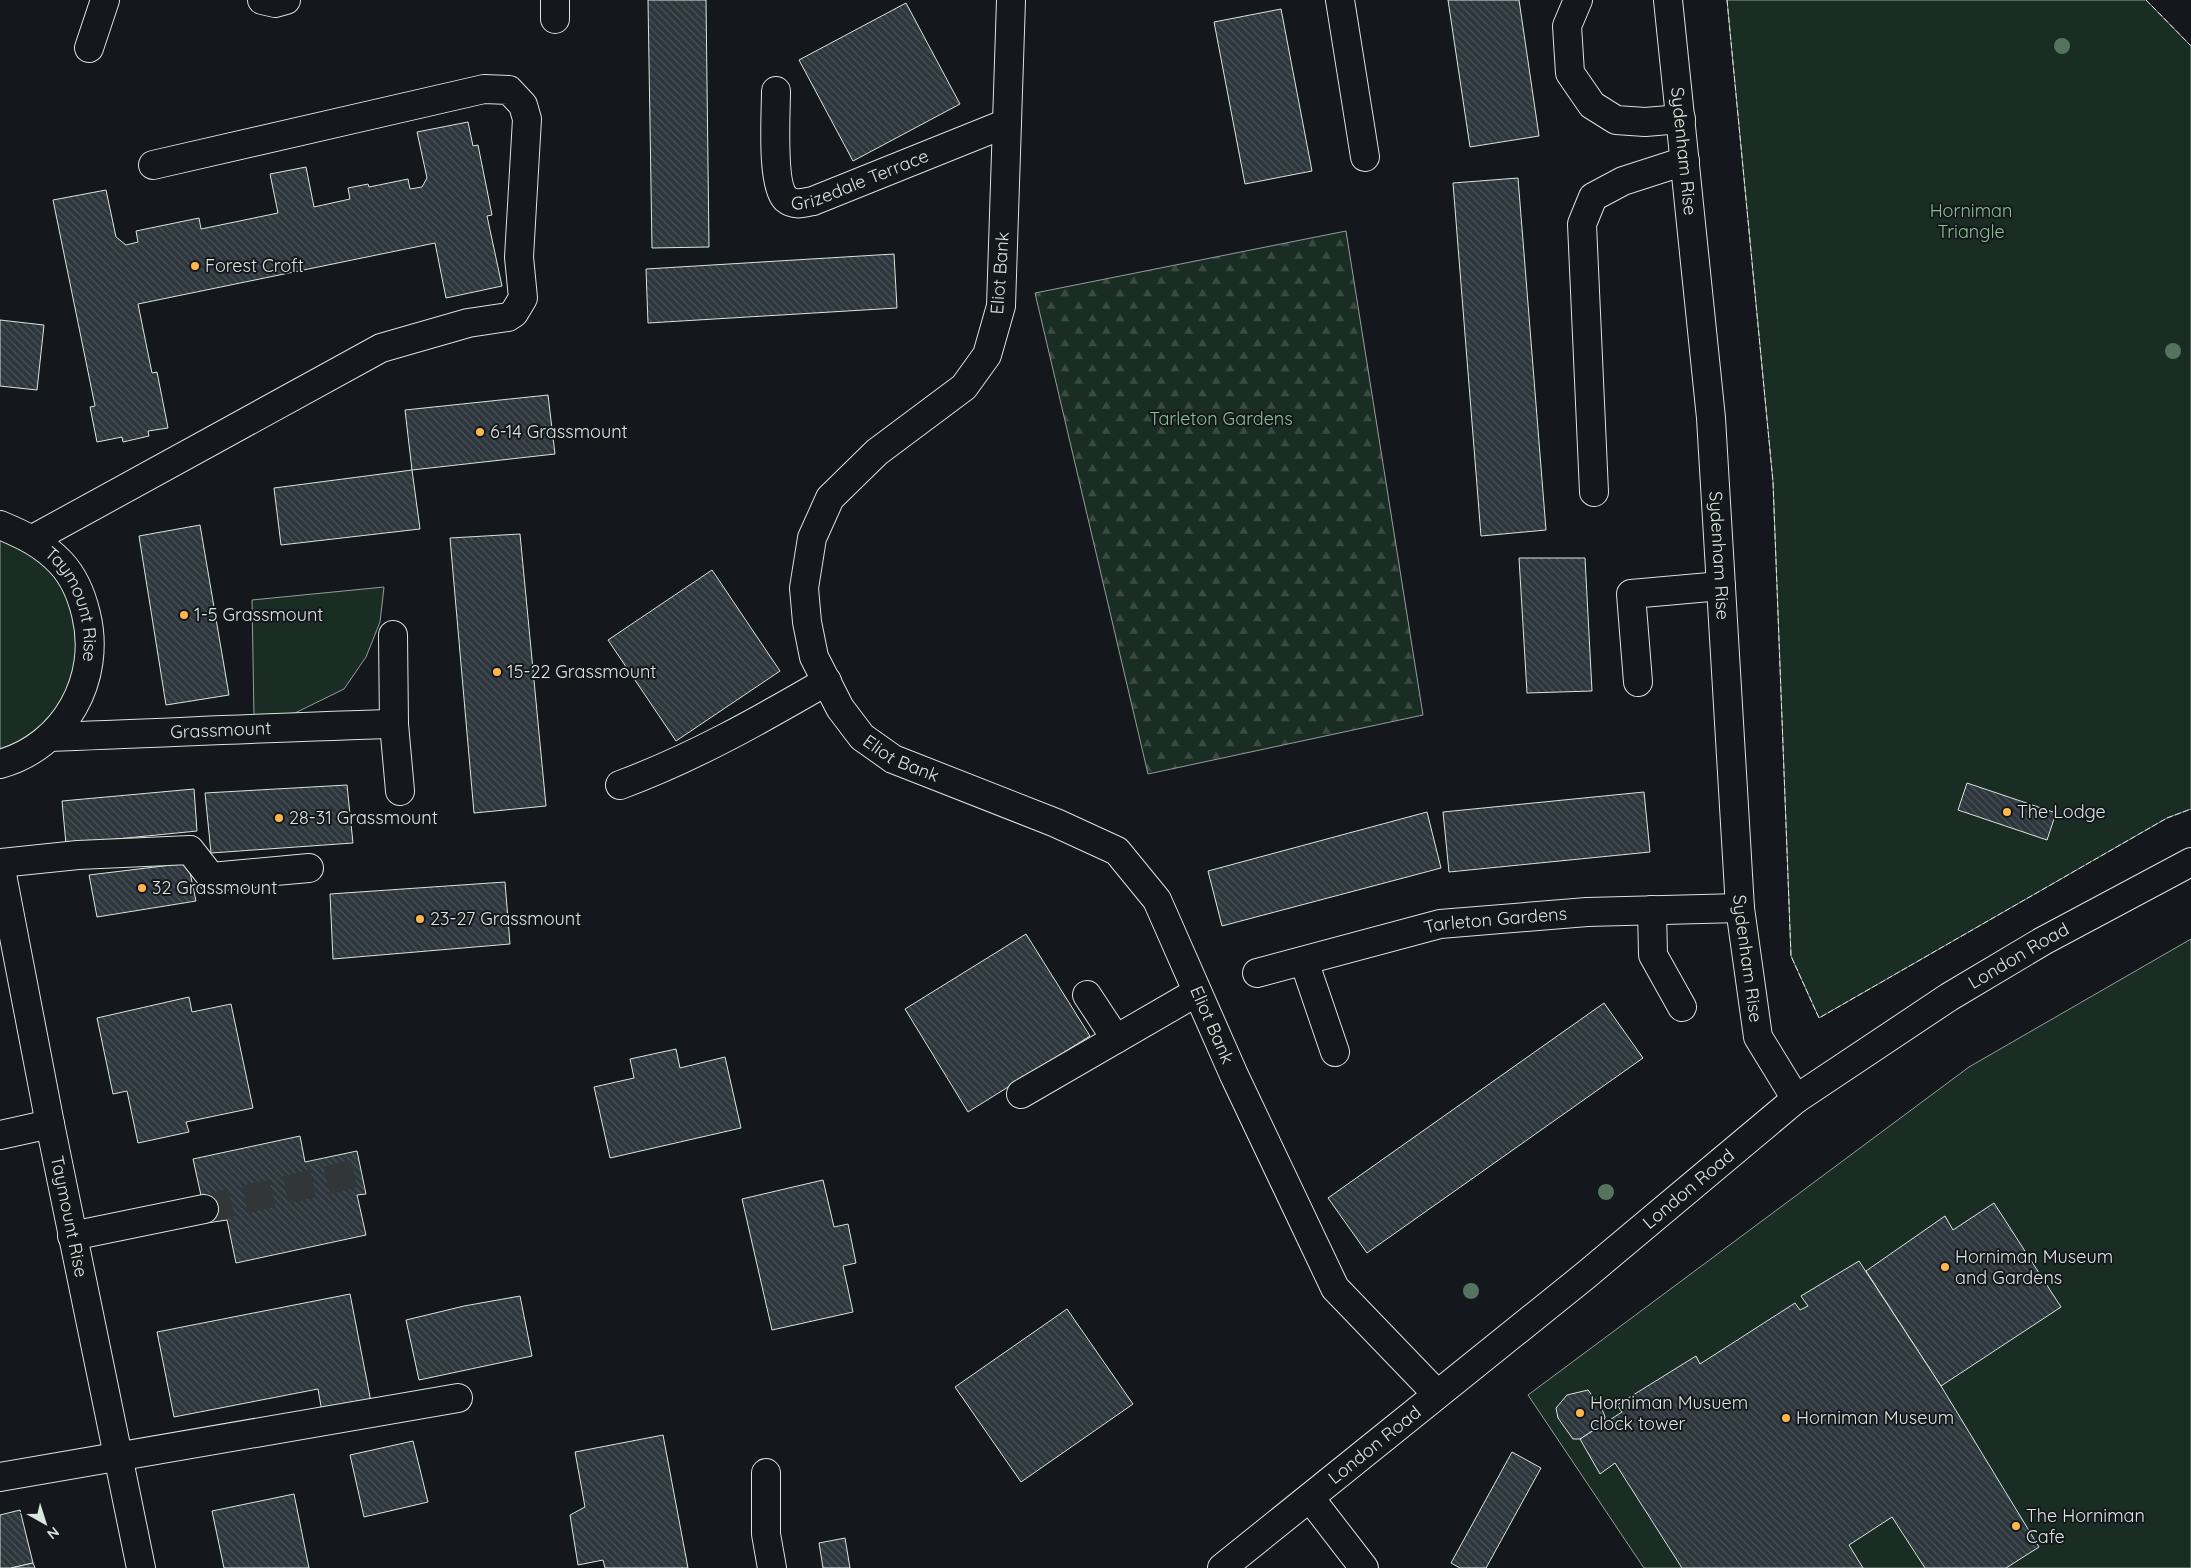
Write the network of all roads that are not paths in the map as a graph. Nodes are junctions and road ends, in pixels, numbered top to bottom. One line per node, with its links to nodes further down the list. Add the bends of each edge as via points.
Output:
1 (105, 0): 8 (main road)
2 (262, 0): 3 (main road, via 275,3)
3 (286, 0)
4 (1011, 0): 11 (main road, Eliot Bank)
5 (1340, 0): 12 (main road)
6 (1578, 0): 10 (main road, via 1567,26 1570,73 1592,105 1616,120)
7 (1668, 0): 10 (main road, Sydenham Rise)
8 (89, 48)
9 (776, 91): 11 (main road, Grizedale Terrace, via 777,179 786,199 793,203 813,201)
10 (1681, 119): 13 (main road, Sydenham Rise)
11 (1007, 123): 20 (main road, Eliot Bank, via 1001,306 987,355 964,387 877,452 830,498 812,538 804,588 807,622 814,657)
12 (1365, 158)
13 (1685, 161): 15 (main road, via 1623,181 1593,196 1582,224); 18 (main road, Sydenham Rise, via 1711,418)
14 (153, 165): 17 (main road, via 484,89 509,90 523,105 527,119 519,257 523,298 520,306 508,317 468,323 381,348)
15 (1594, 492)
16 (0, 525): 17 (main road, Taymount Rise)
17 (33, 539): 23 (main road, Taymount Rise, via 62,564 82,596 91,634 85,681 74,708)
18 (1721, 586): 21 (main road, via 1631,594); 30 (main road, Sydenham Rise)
19 (393, 635): 22 (main road)
20 (826, 681): 25 (main road, via 761,720 659,770); 34 (main road, Eliot Bank, via 840,708 862,738 893,759 1056,823 1117,851 1157,900)
21 (1638, 682)
22 (394, 724): 23 (main road, Grassmount); 26 (main road)
23 (50, 737): 24 (main road, Taymount Rise, via 17,759)
24 (0, 764)
25 (620, 785)
26 (400, 791)
27 (2191, 862): 40 (main road, London Road, via 1970,984)
28 (0, 864): 29 (main road, via 78,855 190,850 211,877); 41 (main road, Taymount Rise)
29 (309, 868)
30 (1740, 908): 31 (main road, Tarleton Gardens); 40 (main road, Sydenham Rise, via 1758,1037)
31 (1652, 910): 32 (main road, Tarleton Gardens, via 1440,924); 36 (main road, via 1653,955)
32 (1304, 961): 33 (main road, Tarleton Gardens); 38 (main road)
33 (1257, 973)
34 (1197, 992): 37 (main road); 45 (main road, Eliot Bank, via 1335,1288)
35 (1087, 995): 37 (main road)
36 (1682, 1007)
37 (1116, 1040): 39 (main road)
38 (1335, 1052)
39 (1021, 1094)
40 (1796, 1099): 45 (main road, London Road, via 1586,1275)
41 (50, 1124): 42 (main road); 44 (main road, Taymount Rise)
42 (0, 1135)
43 (204, 1209): 44 (main road)
44 (72, 1236): 47 (main road, Taymount Rise)
45 (1437, 1394): 50 (main road, London Road)
46 (458, 1398): 47 (main road)
47 (119, 1456): 49 (main road); 51 (main road, Taymount Rise)
48 (766, 1473): 52 (main road, via 766,1534)
49 (0, 1477)
50 (1310, 1498): 53 (main road, London Road); 54 (main road)
51 (141, 1568)
52 (772, 1568)
53 (1222, 1568)
54 (1364, 1568)

